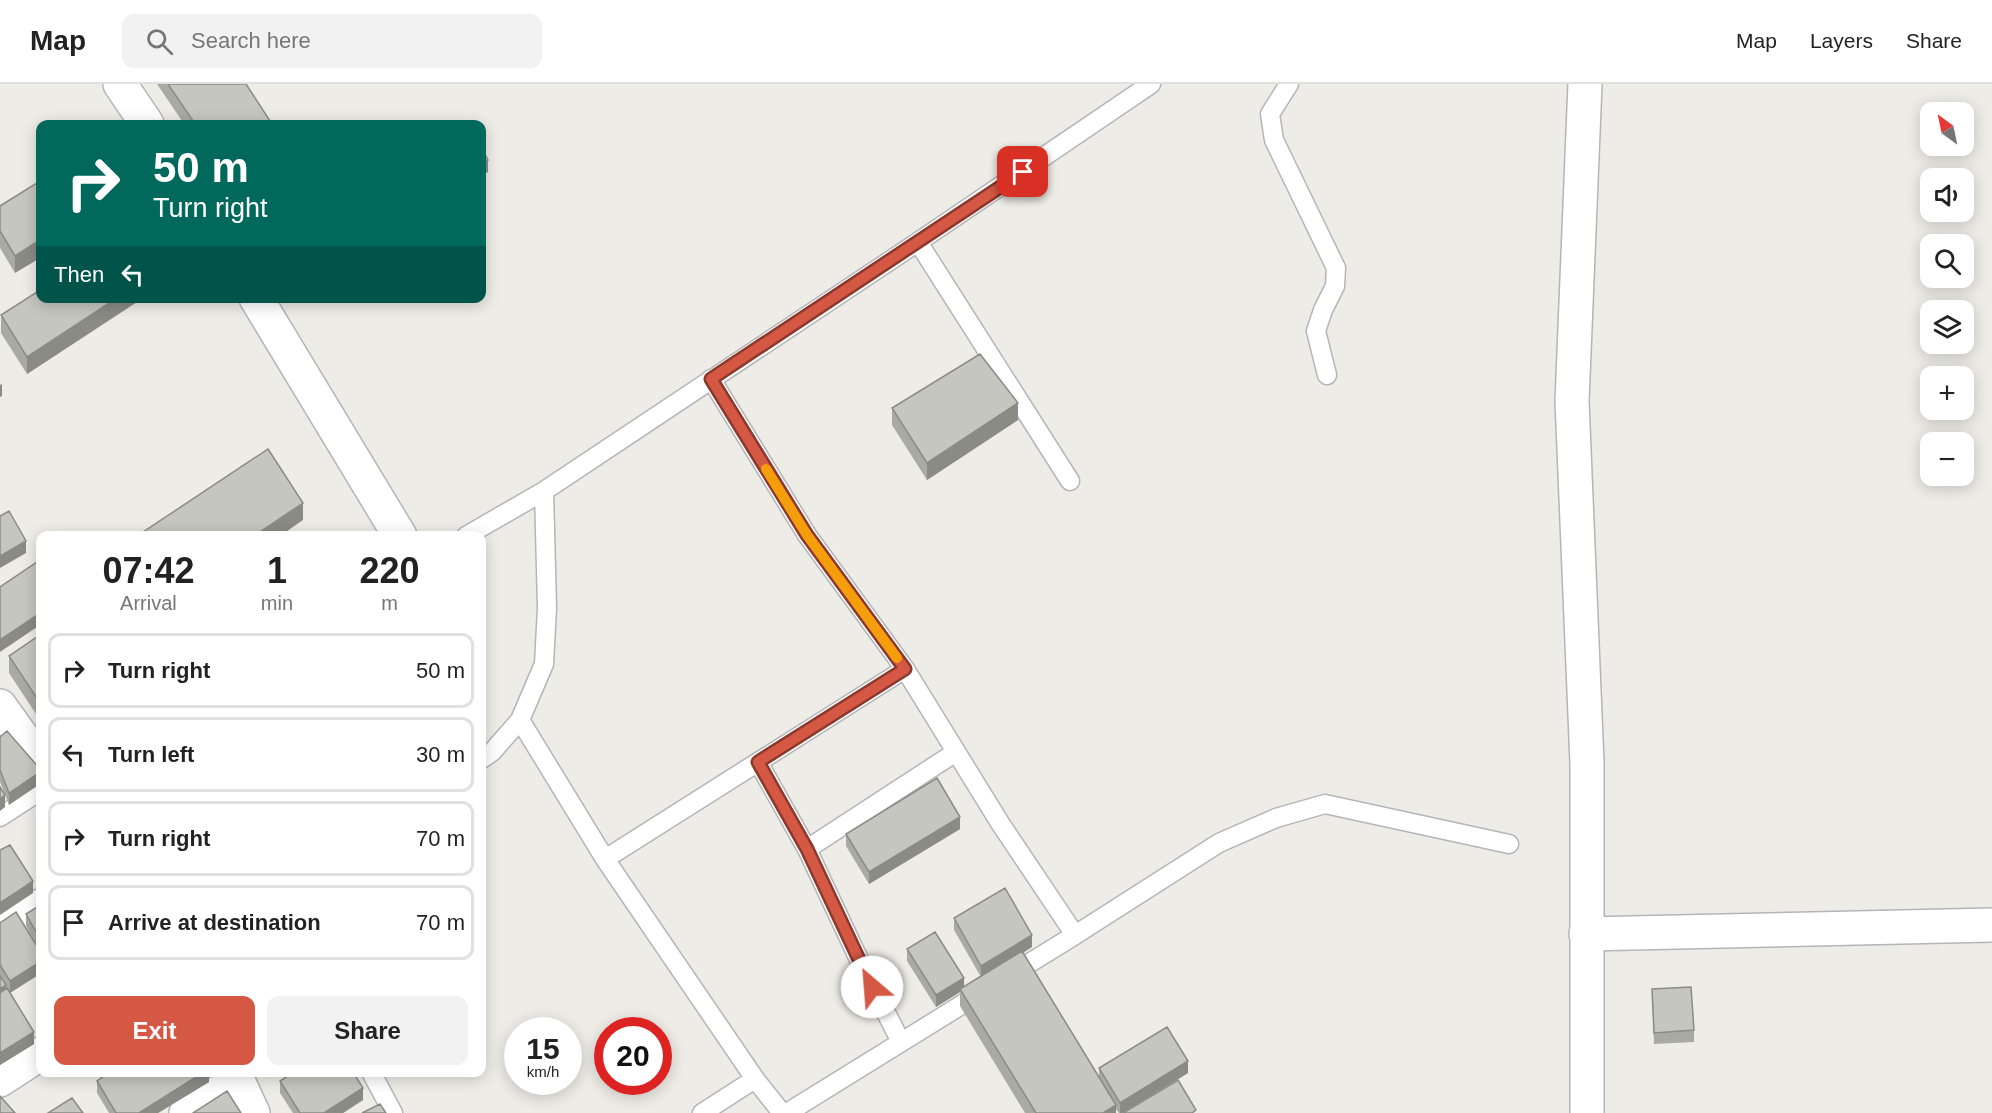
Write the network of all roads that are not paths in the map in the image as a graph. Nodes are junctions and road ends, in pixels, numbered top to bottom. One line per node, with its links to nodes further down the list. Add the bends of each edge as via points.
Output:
1 (120, 84): 5 (street)
2 (1151, 84): 6 (lane)
3 (1289, 84): 8 (lane, via 1270,114 1274,140 1336,268 1335,286 1316,331)
4 (1585, 84): 29 (street, via 1572,401 1587,763)
5 (144, 120)
6 (918, 242): 9 (lane); 10 (lane)
7 (259, 303): 12 (street)
8 (1327, 375)
9 (711, 379): 11 (lane); 14 (lane, via 807,535)
10 (1070, 481)
11 (544, 491): 13 (lane); 16 (lane, via 544,664)
12 (397, 531)
13 (475, 531)
14 (905, 669): 17 (lane); 20 (lane)
15 (4, 719): 19 (street)
16 (520, 720): 18 (lane); 25 (lane)
17 (956, 752): 24 (lane); 30 (lane)
18 (486, 756)
19 (36, 757)
20 (758, 762): 24 (lane); 25 (lane)
21 (36, 794): 22 (lane)
22 (0, 817)
23 (1509, 844): 30 (lane, via 1325,804 1276,818 1218,843)
24 (807, 849): 31 (lane)
25 (605, 859): 36 (lane)
26 (36, 909): 28 (street)
27 (1992, 925): 29 (street)
28 (0, 932)
29 (1586, 934): 44 (street)
30 (1076, 935): 31 (lane)
31 (901, 1042): 43 (lane)
32 (36, 1057): 37 (street)
33 (235, 1077): 38 (street)
34 (236, 1077): 39 (street)
35 (374, 1077): 40 (lane)
36 (755, 1079): 41 (lane); 42 (lane)
37 (0, 1080)
38 (186, 1113)
39 (253, 1113)
40 (393, 1113)
41 (702, 1113)
42 (782, 1113)
43 (787, 1113)
44 (1587, 1113)

